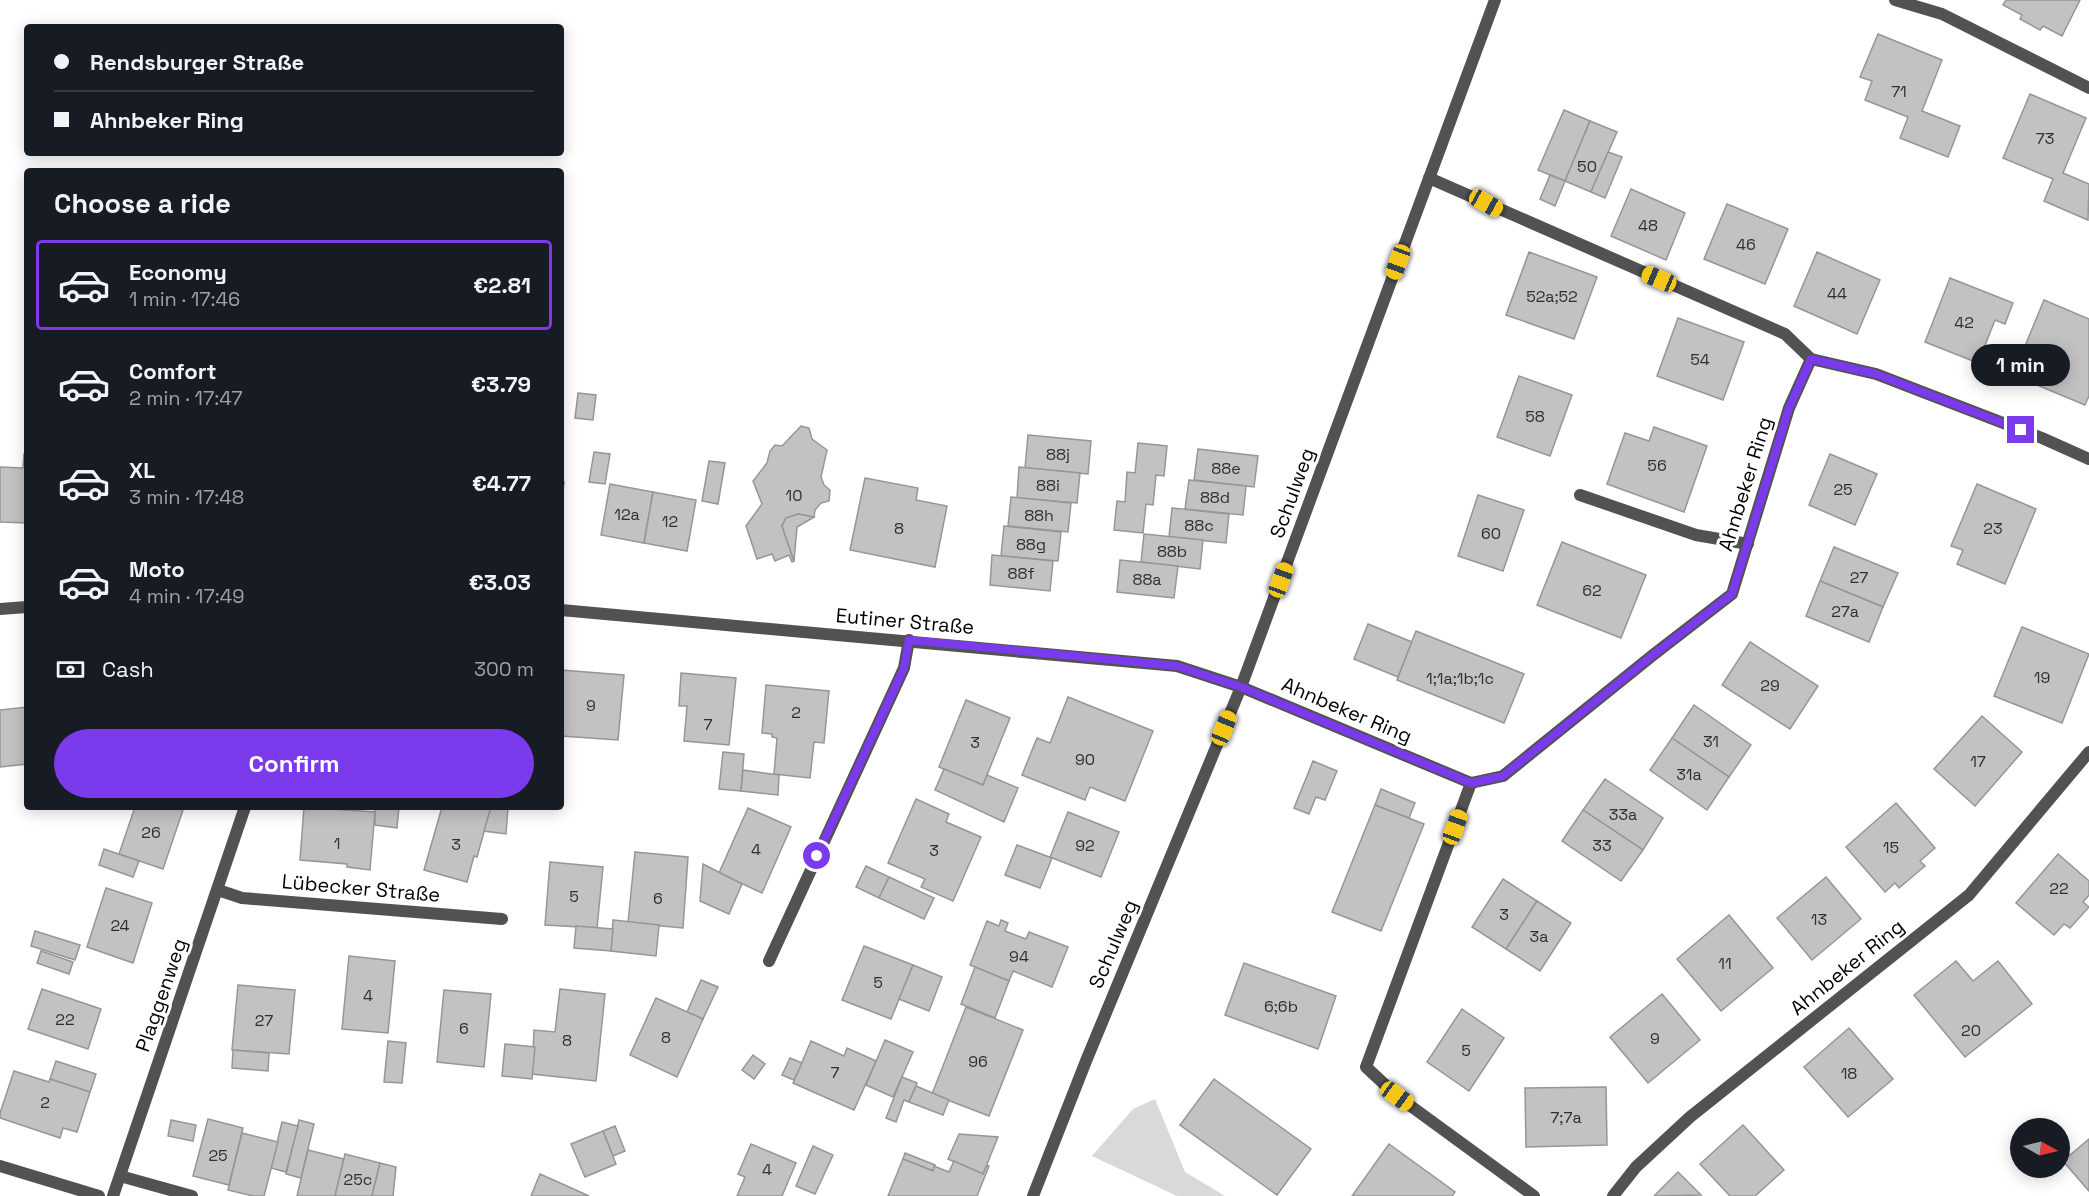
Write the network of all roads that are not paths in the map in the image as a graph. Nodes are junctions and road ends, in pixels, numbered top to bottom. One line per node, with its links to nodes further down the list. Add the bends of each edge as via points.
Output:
1 (1495, 0): 4 (street, Schulweg)
2 (1895, 0): 3 (street, via 1942,14)
3 (2089, 88)
4 (1429, 178): 5 (street, via 1785,334); 13 (street, Schulweg)
5 (1811, 359): 6 (street, via 1876,374); 8 (street, Ahnbeker Ring, via 1789,408)
6 (2089, 459)
7 (1580, 495): 8 (street, via 1696,535)
8 (1748, 544): 15 (street, Ahnbeker Ring, via 1732,594 1503,776)
9 (24, 607): 10 (street)
10 (0, 609)
11 (564, 610): 12 (street, Eutiner Straße)
12 (909, 640): 13 (street, Eutiner Straße, via 1177,666); 19 (street, via 904,668)
13 (1241, 687): 15 (street, Ahnbeker Ring); 25 (street, Schulweg)
14 (2089, 752): 27 (street, Ahnbeker Ring, via 1969,895 1690,1117 1636,1167)
15 (1471, 783): 26 (street, via 1366,1067 1397,1096)
16 (244, 810): 17 (street, Plaggenweg)
17 (218, 891): 18 (street, Lübecker Straße, via 242,898); 21 (street, Plaggenweg)
18 (502, 919)
19 (769, 961)
20 (0, 1166): 22 (street)
21 (120, 1176): 23 (street, Plaggenweg); 24 (street)
22 (99, 1196)
23 (113, 1196)
24 (192, 1196)
25 (1034, 1196)
26 (1534, 1196)
27 (1612, 1196)

